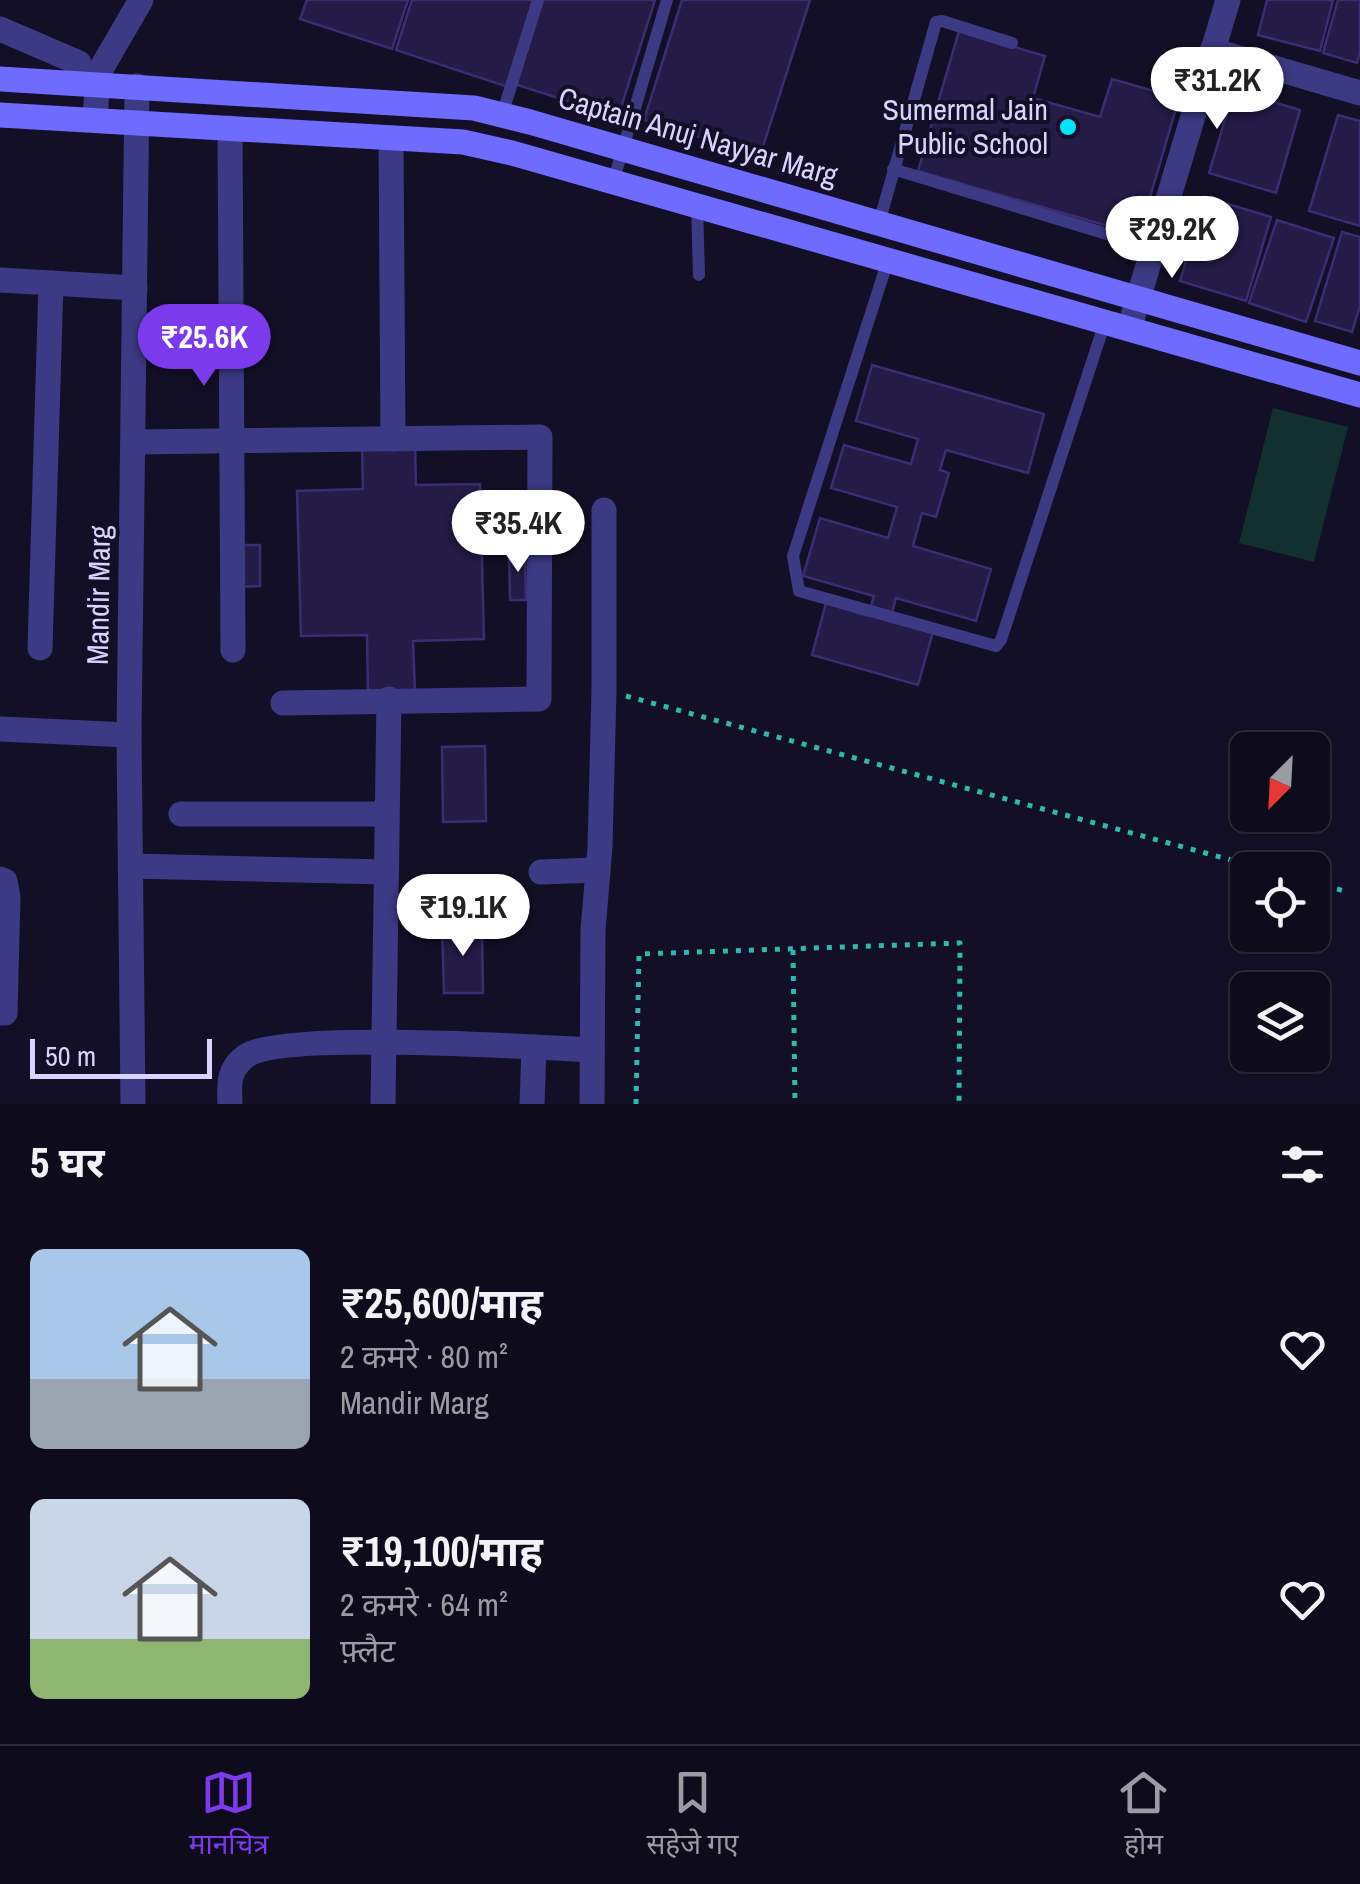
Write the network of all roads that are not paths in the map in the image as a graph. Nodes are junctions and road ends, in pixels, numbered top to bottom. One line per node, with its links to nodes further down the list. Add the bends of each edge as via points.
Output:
1 (141, 0): 10 (street)
2 (538, 0): 14 (lane)
3 (666, 0): 19 (lane)
4 (1228, 0): 7 (street)
5 (0, 29): 8 (street)
6 (1012, 43): 20 (lane, via 936,22)
7 (1212, 50): 12 (street); 30 (street)
8 (79, 63)
9 (0, 80): 10 (street, Captain Anuj Nayyar Marg)
10 (96, 84): 11 (street, Captain Anuj Nayyar Marg); 15 (street)
11 (137, 86): 14 (street, Captain Anuj Nayyar Marg); 16 (street, Mandir Marg)
12 (1360, 93)
13 (0, 114): 15 (street)
14 (502, 115): 19 (street, Captain Anuj Nayyar Marg)
15 (95, 120): 16 (street)
16 (136, 122): 17 (street); 29 (street, Mandir Marg)
17 (230, 128): 18 (street); 35 (street)
18 (392, 138): 21 (street, via 463,142); 34 (street)
19 (624, 149): 21 (lane); 23 (street, Captain Anuj Nayyar Marg)
20 (893, 169): 23 (lane); 24 (lane)
21 (614, 182): 22 (street)
22 (698, 206): 25 (street); 26 (lane)
23 (888, 226): 25 (street); 30 (street, Captain Anuj Nayyar Marg)
24 (1130, 241)
25 (888, 260): 31 (street); 31 (lane, via 793,556 799,591 996,646)
26 (698, 275)
27 (0, 280): 28 (street)
28 (51, 283): 29 (street); 38 (street)
29 (134, 288): 36 (street, Mandir Marg)
30 (1139, 298): 31 (street); 32 (street, Captain Anuj Nayyar Marg)
31 (1117, 326): 33 (street)
32 (1360, 363)
33 (1360, 395)
34 (393, 439): 35 (street); 40 (street, via 540,437 538,699)
35 (232, 441): 36 (street); 39 (street)
36 (135, 442): 43 (street, Mandir Marg)
37 (604, 510): 47 (street)
38 (40, 648)
39 (233, 650)
40 (389, 699): 41 (street); 45 (street)
41 (283, 702)
42 (0, 729): 43 (street)
43 (129, 735): 46 (street, Mandir Marg)
44 (181, 814): 45 (street)
45 (385, 814): 48 (street)
46 (131, 866): 48 (street); 55 (street, Mandir Marg)
47 (598, 870): 49 (street); 54 (street)
48 (385, 872): 52 (street)
49 (541, 872)
50 (0, 879): 51 (street, via 8,897 6,1013)
51 (0, 1013)
52 (383, 1043): 53 (street); 56 (street, via 285,1045 248,1054 229,1079); 57 (street)
53 (534, 1047): 54 (street); 58 (street)
54 (592, 1050): 59 (street)
55 (132, 1104)
56 (230, 1104)
57 (383, 1104)
58 (532, 1104)
59 (592, 1104)

